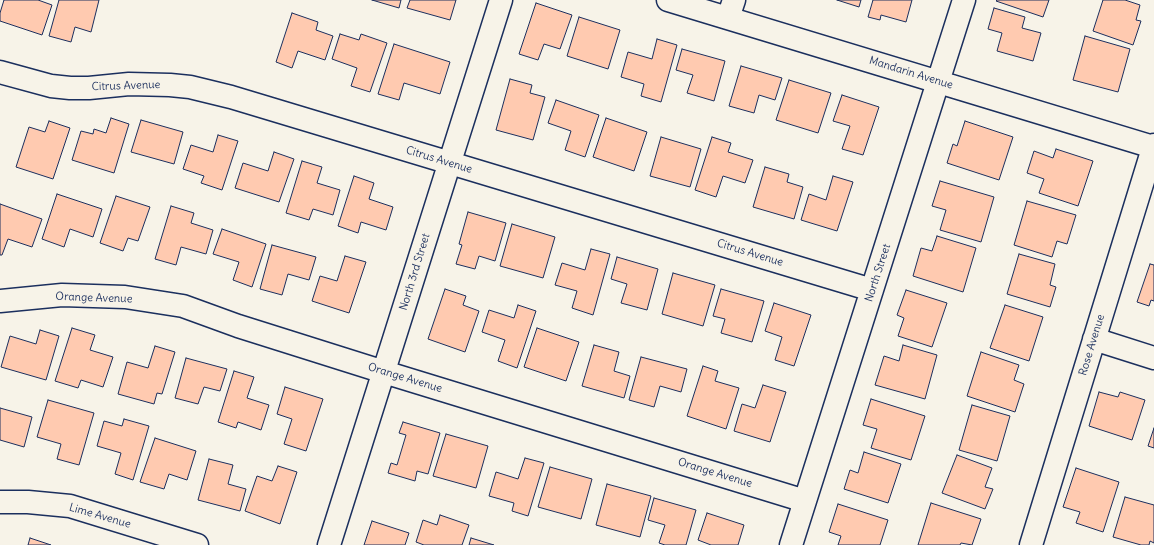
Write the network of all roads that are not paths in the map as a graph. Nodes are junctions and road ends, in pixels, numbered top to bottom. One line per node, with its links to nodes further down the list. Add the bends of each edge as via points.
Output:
1 (501, 0): 8 (street, North 3rd Street)
2 (668, 0): 4 (street, Mandarin Avenue)
3 (964, 0): 6 (street, North Street)
4 (731, 9): 6 (street, Mandarin Avenue)
5 (0, 72): 8 (street, Citrus Avenue, via 51,86 70,88 129,84 190,88 231,97)
6 (938, 81): 7 (street, Mandarin Avenue); 9 (street, North Street)
7 (1154, 146): 11 (street, Rose Avenue)
8 (450, 163): 9 (street, Citrus Avenue); 13 (street, North 3rd Street)
9 (872, 290): 14 (street, North Street)
10 (0, 301): 13 (street, Orange Avenue, via 62,295 125,297 183,306)
11 (1094, 339): 12 (street); 19 (street, Rose Avenue)
12 (1154, 358)
13 (384, 372): 14 (street, Orange Avenue); 17 (street, North 3rd Street)
14 (805, 501): 18 (street, North Street)
15 (0, 502): 16 (street, Lime Avenue, via 70,506)
16 (197, 545)
17 (330, 545)
18 (791, 545)
19 (1031, 545)

